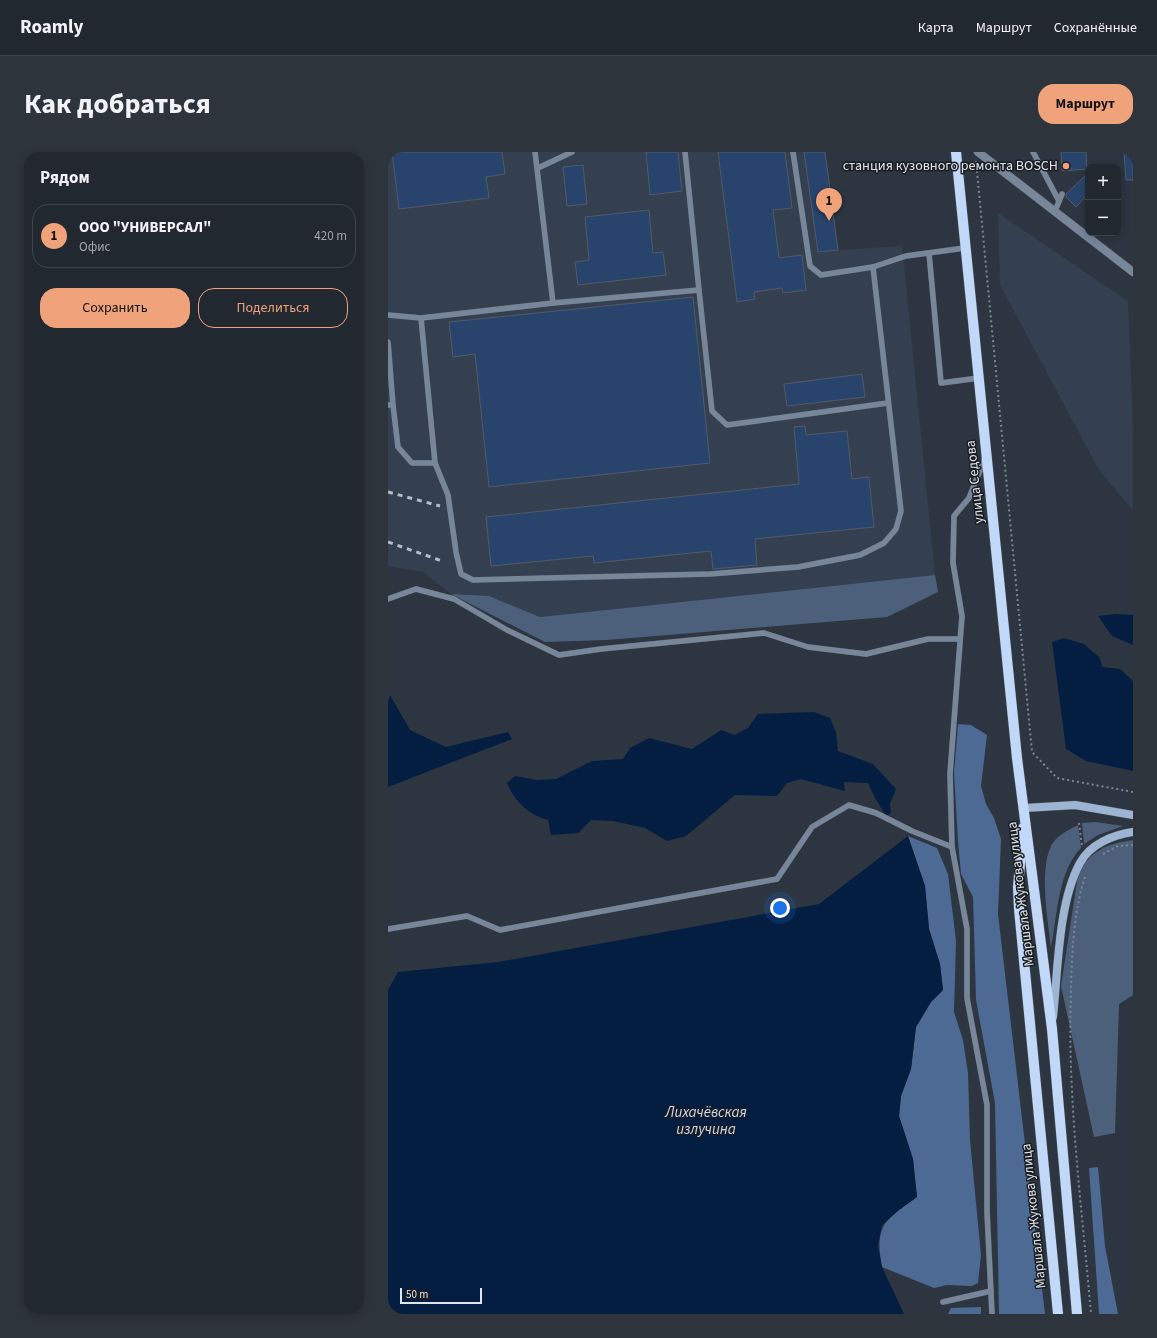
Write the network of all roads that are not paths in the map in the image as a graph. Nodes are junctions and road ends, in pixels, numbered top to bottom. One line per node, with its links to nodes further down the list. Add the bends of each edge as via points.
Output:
1 (535, 152): 8 (lane)
2 (572, 152): 8 (lane)
3 (685, 152): 16 (lane)
4 (793, 152): 14 (lane, via 810,266 821,275)
5 (956, 152): 12 (main road, улица Седова)
6 (1033, 152): 10 (lane)
7 (977, 156): 11 (street)
8 (538, 168): 17 (lane)
9 (1062, 194): 10 (lane)
10 (1059, 201): 11 (lane)
11 (1055, 211): 15 (street)
12 (966, 248): 13 (lane); 21 (main road, улица Седова)
13 (929, 253): 14 (lane, via 906,256); 21 (lane, via 941,383)
14 (873, 267): 22 (lane)
15 (1133, 272)
16 (698, 290): 17 (lane); 22 (lane, via 712,411 727,425)
17 (553, 303): 19 (lane)
18 (388, 315): 19 (lane)
19 (421, 318): 25 (lane)
20 (388, 342): 23 (lane)
21 (979, 378): 24 (main road, улица Седова)
22 (888, 403): 25 (lane, via 901,511 896,529 884,543 860,554 798,567 710,574 473,580 461,574 448,495)
23 (391, 405): 25 (lane, via 398,447 412,463)
24 (986, 454): 27 (lane, via 969,498 954,516 953,563 962,616); 28 (main road, улица Седова, via 1017,758)
25 (435, 463)
26 (388, 599): 27 (lane, via 416,589 454,600 559,655 764,633 808,647 866,654 928,639)
27 (960, 639): 31 (lane, via 950,774)
28 (1025, 808): 29 (main road, via 1075,805); 33 (main road, Маршала Жукова улица); 37 (main road, Маршала Жукова улица, via 1018,887 1019,909)
29 (1133, 815)
30 (1133, 832): 33 (main road, via 1117,834 1095,846 1080,863 1068,895 1062,926)
31 (952, 847): 32 (lane, via 876,813 849,805 812,827 777,879 500,930 467,916); 34 (lane, via 967,929 967,998 987,1105 987,1212)
32 (388, 929)
33 (1052, 1029): 38 (main road, Маршала Жукова улица)
34 (991, 1291): 35 (lane); 36 (lane)
35 (943, 1302)
36 (992, 1314)
37 (1058, 1314)
38 (1077, 1314)

